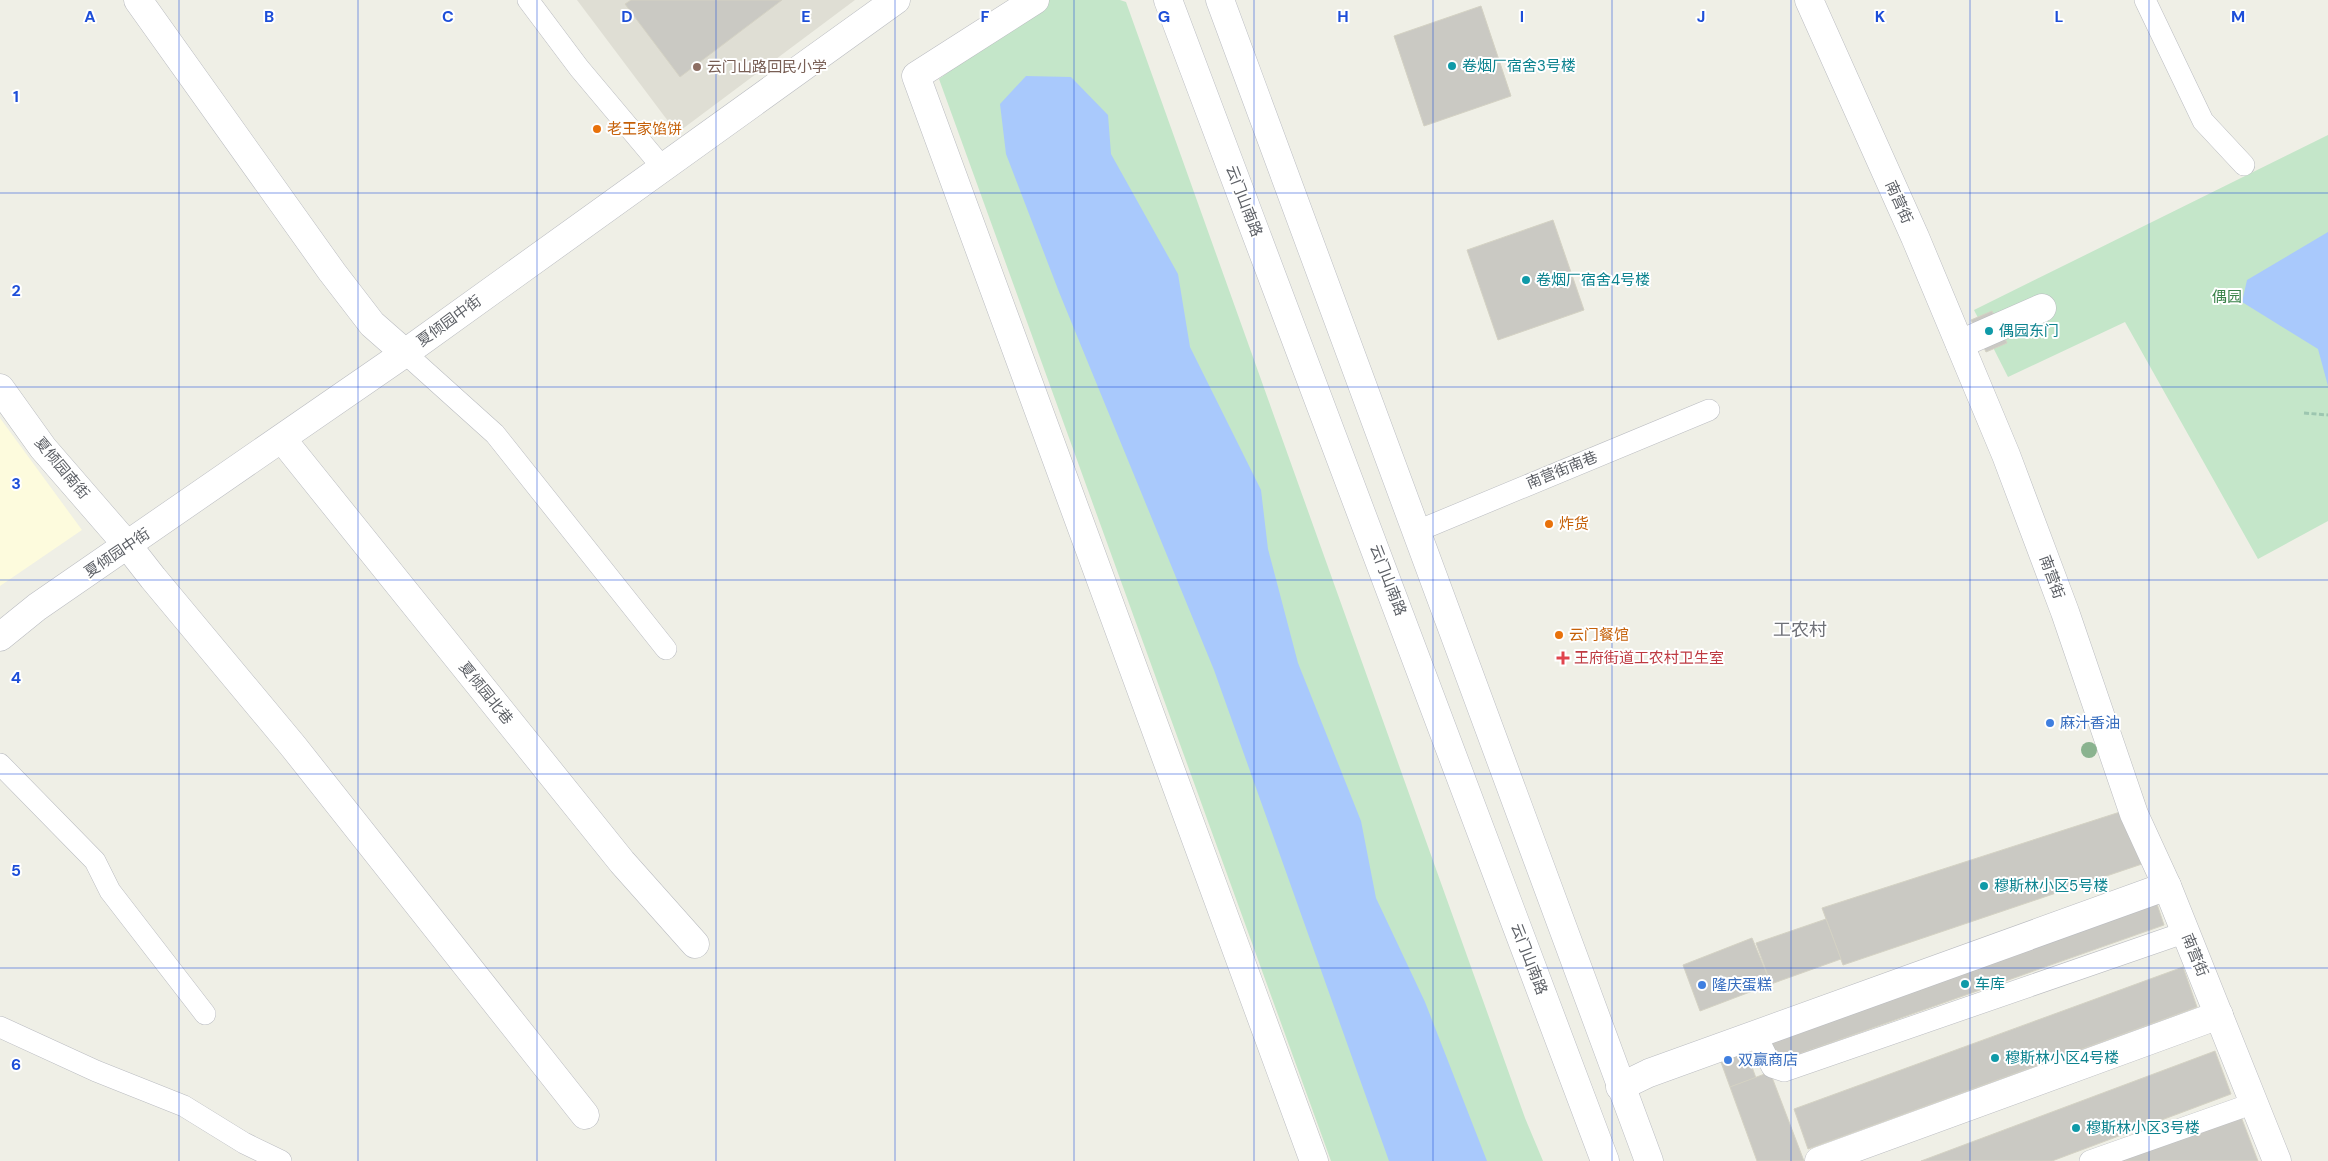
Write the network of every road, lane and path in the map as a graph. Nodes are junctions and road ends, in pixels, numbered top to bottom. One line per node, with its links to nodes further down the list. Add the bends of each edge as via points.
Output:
1 (138, 0): 13 (street, via 332,272 372,324)
2 (528, 0): 10 (lane, via 579,68)
3 (896, 0): 10 (street, 夏倾园中街)
4 (1035, 0): 35 (street, via 916,76)
5 (1168, 0): 36 (street, 云门山南路)
6 (1220, 0): 19 (street)
7 (1809, 0): 12 (street, 南营街)
8 (2145, 0): 9 (lane, via 2203,121)
9 (2244, 165)
10 (663, 168): 13 (street, 夏倾园中街)
11 (2042, 308): 12 (street)
12 (1960, 344): 24 (street, 南营街, via 2017,483 2134,814)
13 (405, 353): 18 (street, 夏倾园中街); 22 (lane, via 495,434)
14 (0, 388): 20 (street, 夏倾园南街, via 43,448)
15 (1709, 410): 19 (lane, 南营街南巷)
16 (2304, 413): 17 (path)
17 (2328, 415)
18 (282, 439): 20 (street, 夏倾园中街); 26 (street, 夏倾园北巷, via 615,855)
19 (1415, 532): 31 (street)
20 (128, 546): 21 (street, 夏倾园中街, via 37,607); 33 (street, 夏倾园南街, via 299,753)
21 (0, 637)
22 (666, 648)
23 (0, 764): 27 (lane, via 95,861 110,892)
24 (2167, 886): 25 (street, 南营街); 30 (street)
25 (2186, 932): 28 (street, 南营街); 30 (lane, via 1784,1071 1772,1067 1760,1043)
26 (695, 944)
27 (205, 1014)
28 (2219, 1015): 32 (street, 南营街); 38 (street)
29 (0, 1026): 34 (lane, via 96,1071 184,1106)
30 (1751, 1037): 31 (street, via 1649,1073)
31 (1620, 1087): 37 (street)
32 (2254, 1103): 39 (lane); 40 (street, 南营街)
33 (585, 1116)
34 (280, 1161)
35 (1314, 1161)
36 (1605, 1161)
37 (1649, 1161)
38 (1819, 1161)
39 (2090, 1161)
40 (2277, 1161)

